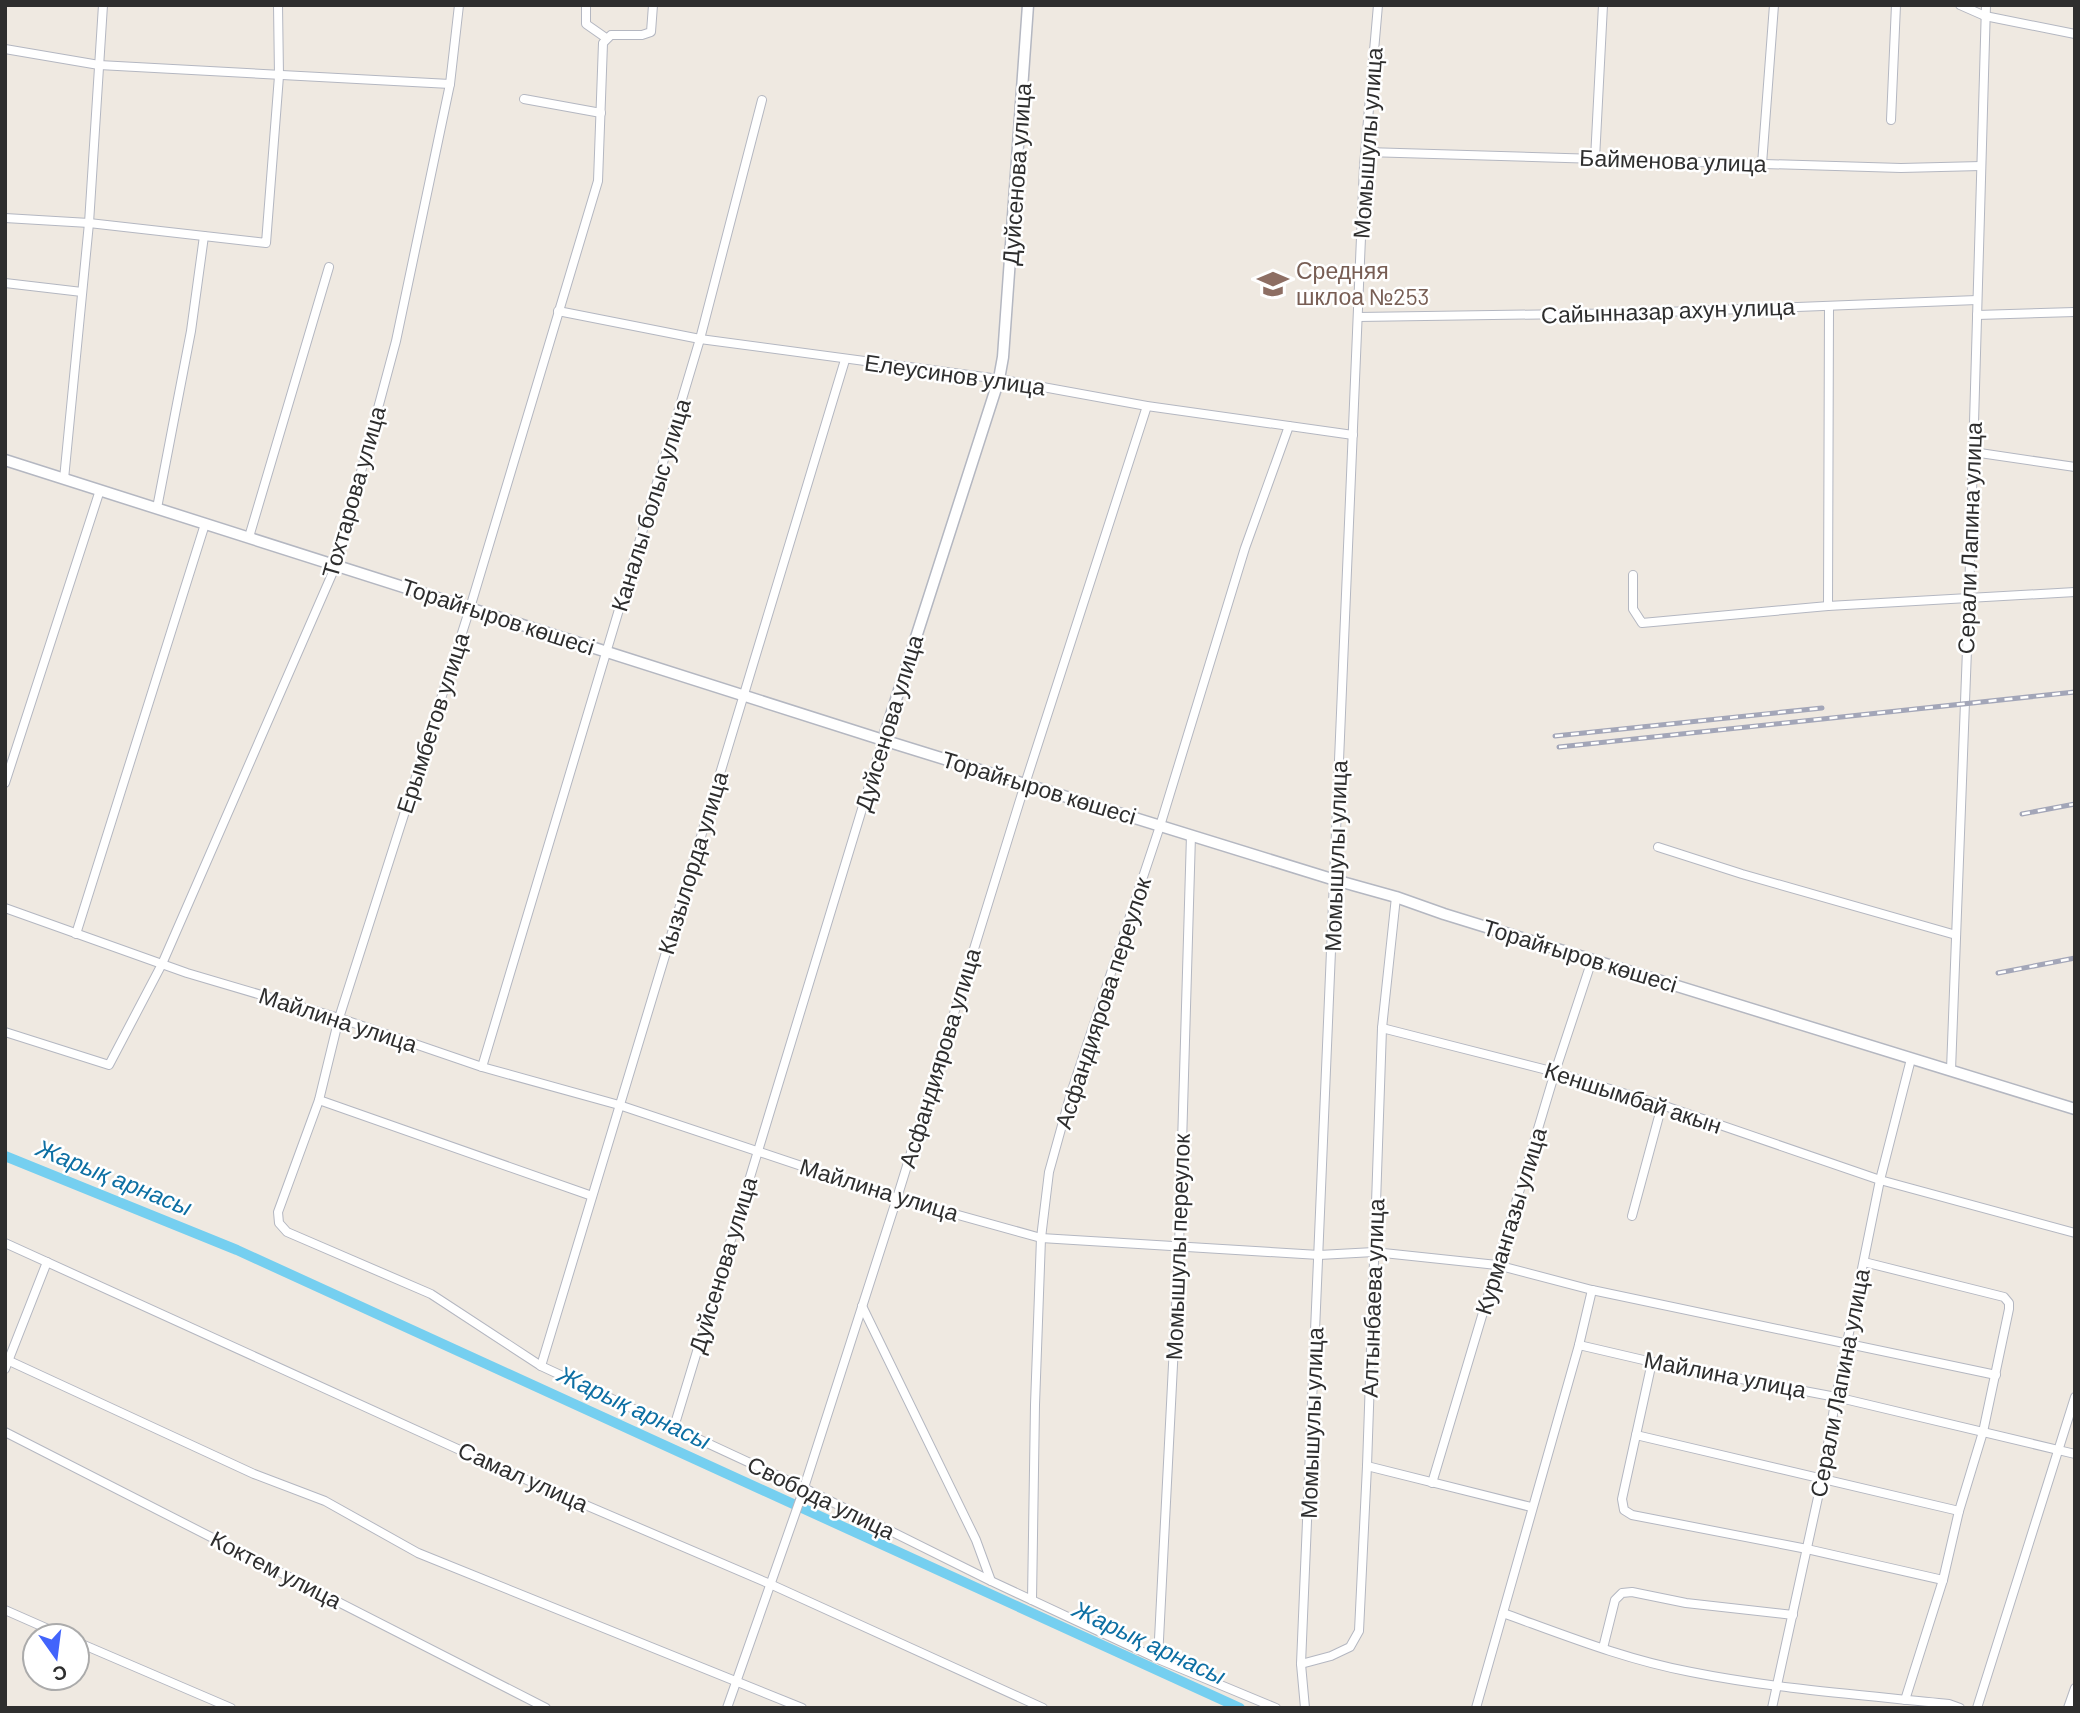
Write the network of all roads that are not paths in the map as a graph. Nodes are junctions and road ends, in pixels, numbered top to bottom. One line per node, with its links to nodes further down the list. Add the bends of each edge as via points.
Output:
1 (103, 5): 17 (street)
2 (278, 5): 18 (street)
3 (459, 5): 19 (street, Тохтарова улица)
4 (586, 5): 15 (street, via 586,24)
5 (653, 5): 15 (street, via 650,32)
6 (1028, 5): 42 (street, Дуйсенова улица)
7 (1378, 5): 24 (street, Момышулы улица)
8 (1603, 5): 25 (street)
9 (1774, 5): 26 (street)
10 (1896, 5): 23 (street)
11 (1960, 5): 13 (street)
12 (1986, 5): 13 (street, Серали Лапина улица)
13 (1986, 16): 14 (street); 27 (street, Серали Лапина улица)
14 (2075, 34)
15 (606, 38): 22 (street, Ерымбетов улица)
16 (5, 50): 17 (street)
17 (99, 65): 18 (street); 29 (street)
18 (279, 76): 19 (street); 30 (street, via 266,243)
19 (450, 85): 54 (street, Тохтарова улица, via 396,341)
20 (524, 99): 22 (street)
21 (762, 100): 40 (street, Каналы болыс улица)
22 (601, 113): 36 (street, Ерымбетов улица, via 598,181)
23 (1891, 120)
24 (1366, 152): 25 (street, Байменова улица); 39 (street, Момышулы улица)
25 (1595, 159): 26 (street, Байменова улица)
26 (1762, 164): 27 (street, Байменова улица)
27 (1981, 166): 34 (street, Серали Лапина улица)
28 (5, 218): 29 (street)
29 (89, 223): 30 (street); 33 (street)
30 (204, 236): 51 (street)
31 (330, 267): 53 (street)
32 (5, 283): 33 (street)
33 (82, 292): 49 (street)
34 (1977, 300): 35 (street, Сайынназар ахун улица); 38 (street, Серали Лапина улица)
35 (1829, 306): 39 (street, Сайынназар ахун улица); 58 (street)
36 (558, 312): 40 (street, Елеусинов улица); 59 (street, Ерымбетов улица)
37 (2075, 312): 38 (street)
38 (1977, 315): 46 (street, Серали Лапина улица)
39 (1358, 317): 45 (street, Момышулы улица)
40 (700, 339): 41 (street, Елеусинов улица); 60 (street, Каналы болыс улица)
41 (845, 360): 42 (street, Елеусинов улица); 61 (street, Кызылорда улица)
42 (999, 379): 43 (street, Елеусинов улица); 62 (street, Дуйсенова улица)
43 (1147, 406): 44 (street, Елеусинов улица); 64 (street, Асфандиярова улица)
44 (1289, 426): 45 (street, Елеусинов улица); 65 (street, Асфандиярова переулок, via 1245,548)
45 (1353, 435): 68 (street, Момышулы улица)
46 (1973, 452): 48 (street); 57 (street, Серали Лапина улица)
47 (5, 460): 49 (street, Торайғыров көшесі)
48 (2075, 467)
49 (64, 479): 50 (street, Торайғыров көшесі)
50 (100, 490): 51 (street, Торайғыров көшесі); 63 (street)
51 (157, 508): 52 (street, Торайғыров көшесі)
52 (205, 524): 53 (street, Торайғыров көшесі); 71 (street)
53 (248, 537): 54 (street, Торайғыров көшесі)
54 (336, 565): 59 (street, Торайғыров көшесі); 74 (street, Тохтарова улица)
55 (1633, 575): 58 (street, via 1633,609 1642,624)
56 (2075, 592): 57 (street)
57 (1969, 597): 58 (street); 72 (street, Серали Лапина улица)
58 (1828, 606)
59 (470, 608): 60 (street, Торайғыров көшесі); 75 (street, Ерымбетов улица)
60 (607, 652): 61 (street, Торайғыров көшесі); 79 (street, Каналы болыс улица)
61 (745, 696): 62 (street, Торайғыров көшесі); 83 (street, Кызылорда улица)
62 (883, 740): 64 (street, Торайғыров көшесі); 86 (street, Дуйсенова улица)
63 (5, 783)
64 (1025, 784): 65 (street, Торайғыров көшесі); 89 (street, Асфандиярова улица)
65 (1160, 826): 66 (street, Торайғыров көшесі); 93 (street, Асфандиярова переулок, via 1071,1093 1049,1172)
66 (1191, 835): 68 (street, Торайғыров көшесі); 95 (street, Момышулы переулок)
67 (1658, 848): 72 (street)
68 (1335, 880): 69 (street, Торайғыров көшесі); 97 (street, Момышулы улица)
69 (1396, 897): 73 (street, Торайғыров көшесі); 76 (street, Алтынбаева улица)
70 (5, 908): 71 (street, Майлина улица)
71 (76, 934): 74 (street, Майлина улица)
72 (1956, 935): 80 (street, Серали Лапина улица)
73 (1592, 960): 78 (street, Торайғыров көшесі); 81 (street, Курмангазы улица)
74 (162, 964): 75 (street, Майлина улица); 77 (street, Тохтарова улица, via 109,1065)
75 (340, 1018): 79 (street, Майлина улица); 82 (street, Ерымбетов улица)
76 (1382, 1028): 81 (street, Кеншымбай акын); 96 (street, Алтынбаева улица)
77 (5, 1032)
78 (1911, 1059): 80 (street, Торайғыров көшесі); 87 (street, Серали Лапина улица)
79 (482, 1067): 83 (street, Майлина улица)
80 (1951, 1070): 85 (street, Торайғыров көшесі)
81 (1555, 1072): 84 (street, Кеншымбай акын); 100 (street, Курмангазы улица)
82 (319, 1100): 88 (street); 91 (street, Ерымбетов улица, via 278,1212)
83 (619, 1105): 86 (street, Майлина улица); 88 (street, Кызылорда улица)
84 (1662, 1105): 87 (street, Кеншымбай акын); 90 (street)
85 (2075, 1109)
86 (758, 1153): 89 (street, Майлина улица); 111 (street, Дуйсенова улица)
87 (1880, 1180): 92 (street, Кеншымбай акын); 99 (street, Серали Лапина улица)
88 (592, 1196): 107 (street, Кызылорда улица)
89 (897, 1198): 93 (street, Майлина улица); 102 (street, Асфандиярова улица)
90 (1632, 1216)
91 (279, 1223): 107 (street, Свобода улица, via 287,1232 431,1294)
92 (2075, 1233)
93 (1041, 1238): 95 (street, Майлина улица); 127 (street, Асфандиярова переулок)
94 (5, 1243): 98 (street, Самал улица)
95 (1179, 1247): 97 (street, Майлина улица); 134 (street, Момышулы переулок)
96 (1374, 1252): 97 (street, Майлина улица); 100 (street, Майлина улица); 117 (street, Алтынбаева улица)
97 (1319, 1255): 135 (street, Момышулы улица)
98 (47, 1262): 106 (street); 126 (street, Самал улица, via 506,1471)
99 (1864, 1262): 103 (street, Серали Лапина улица); 108 (street, via 2004,1297 2009,1310)
100 (1497, 1265): 101 (street, Майлина улица); 119 (street, Курмангазы улица)
101 (1592, 1290): 103 (street, Майлина улица); 104 (street)
102 (862, 1306): 120 (street, Асфандиярова улица); 125 (street, via 976,1539)
103 (1847, 1344): 108 (street, Майлина улица); 109 (street, Серали Лапина улица)
104 (1579, 1345): 105 (street, Майлина улица); 121 (street)
105 (1651, 1362): 109 (street, Майлина улица); 114 (street)
106 (6, 1363): 136 (street, via 325,1502 418,1553)
107 (541, 1366): 111 (street, Свобода улица)
108 (1996, 1375): 113 (street)
109 (1836, 1397): 113 (street, Майлина улица); 118 (street, Серали Лапина улица)
110 (2075, 1397): 115 (street)
111 (674, 1427): 120 (street, Свобода улица)
112 (5, 1432): 142 (street, Коктем улица)
113 (1983, 1432): 115 (street, Майлина улица); 122 (street)
114 (1636, 1435): 118 (street); 123 (street, via 1622,1499 1624,1510)
115 (2057, 1450): 116 (street, Майлина улица); 151 (street)
116 (2075, 1454)
117 (1367, 1466): 119 (street); 135 (street, Алтынбаева улица, via 1359,1631 1350,1647)
118 (1822, 1479): 122 (street); 123 (street, Серали Лапина улица)
119 (1432, 1483): 121 (street)
120 (804, 1488): 125 (street, Свобода улица); 126 (street, Асфандиярова улица)
121 (1531, 1507): 129 (street)
122 (1959, 1511): 124 (street)
123 (1807, 1549): 124 (street); 130 (street, Серали Лапина улица)
124 (1943, 1580): 139 (street)
125 (991, 1581): 127 (street, Свобода улица)
126 (770, 1584): 136 (street, Асфандиярова улица); 145 (street, Самал улица)
127 (1032, 1600): 134 (street, Свобода улица)
128 (5, 1610): 131 (street)
129 (1503, 1613): 133 (street); 148 (street)
130 (1793, 1615): 133 (street, via 1622,1593 1615,1600); 137 (street, Серали Лапина улица)
131 (32, 1622)
132 (91, 1648): 141 (street)
133 (1603, 1648): 137 (street, via 1689,1672)
134 (1158, 1659): 146 (street, Свобода улица)
135 (1301, 1664): 147 (street, Момышулы улица)
136 (736, 1682): 143 (street, Асфандиярова улица); 144 (street)
137 (1776, 1686): 139 (street); 149 (street, Серали Лапина улица)
138 (2075, 1688): 152 (street)
139 (1905, 1700): 140 (street)
140 (1949, 1706): 150 (street)
141 (231, 1708)
142 (546, 1708)
143 (727, 1708)
144 (802, 1708)
145 (1043, 1708)
146 (1276, 1708)
147 (1305, 1708)
148 (1476, 1708)
149 (1772, 1708)
150 (1961, 1708)
151 (1977, 1708)
152 (2068, 1708)

